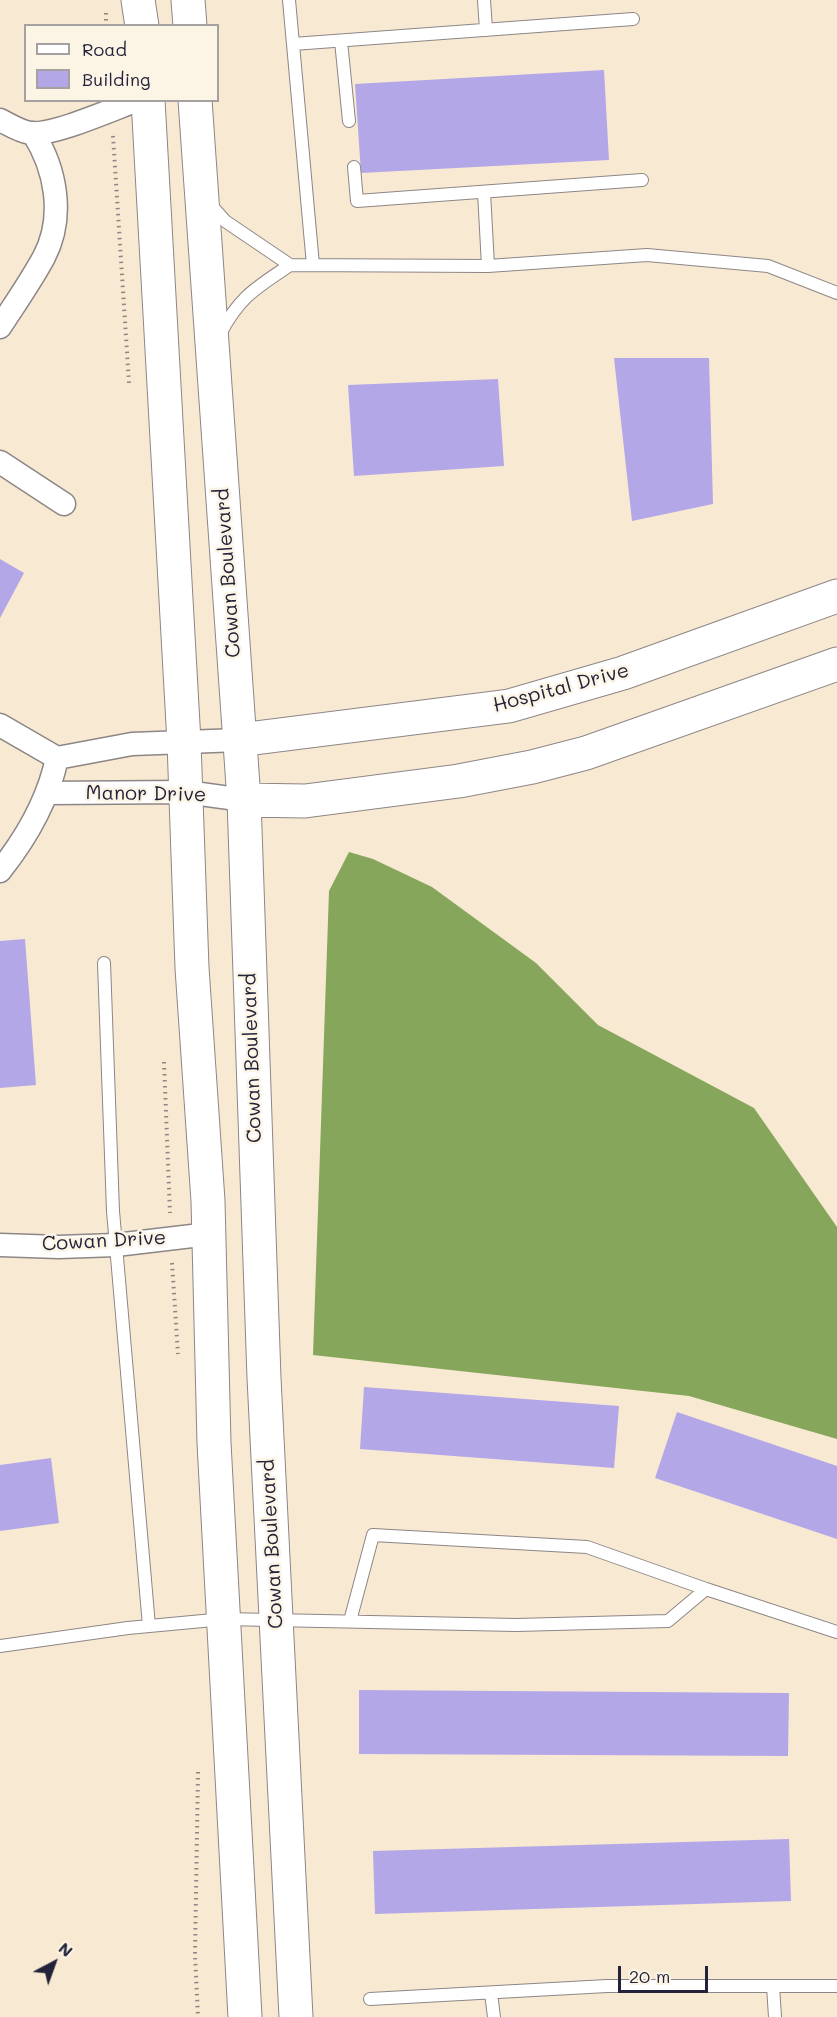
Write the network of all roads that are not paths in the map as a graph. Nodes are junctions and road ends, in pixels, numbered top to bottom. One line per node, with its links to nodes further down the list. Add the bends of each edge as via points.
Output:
1 (138, 0): 6 (main road)
2 (188, 0): 7 (main road)
3 (289, 0): 10 (lane)
4 (483, 0): 8 (lane)
5 (633, 19): 8 (lane)
6 (142, 24)
7 (190, 24)
8 (486, 30): 9 (lane)
9 (341, 41): 10 (lane); 15 (lane)
10 (293, 44): 22 (lane)
11 (132, 102): 16 (street, via 50,132)
12 (148, 102): 33 (main road)
13 (195, 102): 20 (main road, Cowan Boulevard)
14 (0, 120): 16 (street)
15 (349, 121)
16 (33, 133): 25 (street, via 51,170 56,198 54,227 45,255)
17 (354, 167): 19 (lane, via 357,201)
18 (642, 180): 19 (lane)
19 (484, 192): 23 (lane)
20 (203, 197): 21 (lane, via 225,221); 26 (main road, Cowan Boulevard)
21 (290, 265): 22 (lane); 26 (lane, via 249,293 230,315)
22 (312, 265): 23 (lane)
23 (488, 266): 24 (lane, via 647,255 768,266)
24 (837, 293)
25 (0, 327)
26 (213, 347): 32 (main road, Cowan Boulevard)
27 (0, 462): 28 (street)
28 (64, 504)
29 (837, 596): 32 (main road, Hospital Drive, via 623,673 509,706)
30 (837, 664): 37 (main road, via 586,753 532,767 459,781 304,801)
31 (0, 724): 34 (street)
32 (239, 741): 33 (street, Manor Drive); 37 (main road, Cowan Boulevard)
33 (184, 742): 34 (street, Manor Drive, via 132,744); 35 (main road)
34 (57, 758): 36 (street)
35 (186, 792): 36 (street, Manor Drive); 37 (street, Manor Drive); 40 (main road, via 192,968)
36 (47, 793): 38 (street, via 20,847)
37 (244, 800): 45 (main road, Cowan Boulevard)
38 (0, 871)
39 (104, 963): 42 (lane)
40 (209, 1234): 42 (street, Cowan Drive); 44 (main road, via 214,1443)
41 (0, 1245): 42 (street, Cowan Drive)
42 (116, 1245): 47 (lane)
43 (706, 1589): 46 (lane, via 668,1622 516,1625); 46 (lane, via 586,1547 374,1535); 48 (lane)
44 (224, 1619): 45 (lane); 47 (lane); 54 (main road)
45 (275, 1620): 46 (lane); 55 (main road, Cowan Boulevard)
46 (350, 1621)
47 (149, 1626): 49 (lane)
48 (837, 1632)
49 (0, 1646)
50 (773, 1986): 51 (lane); 52 (lane, via 607,1986); 57 (lane)
51 (837, 1986)
52 (491, 1992): 53 (lane); 56 (lane)
53 (370, 1999)
54 (245, 2017)
55 (296, 2017)
56 (494, 2017)
57 (775, 2017)

